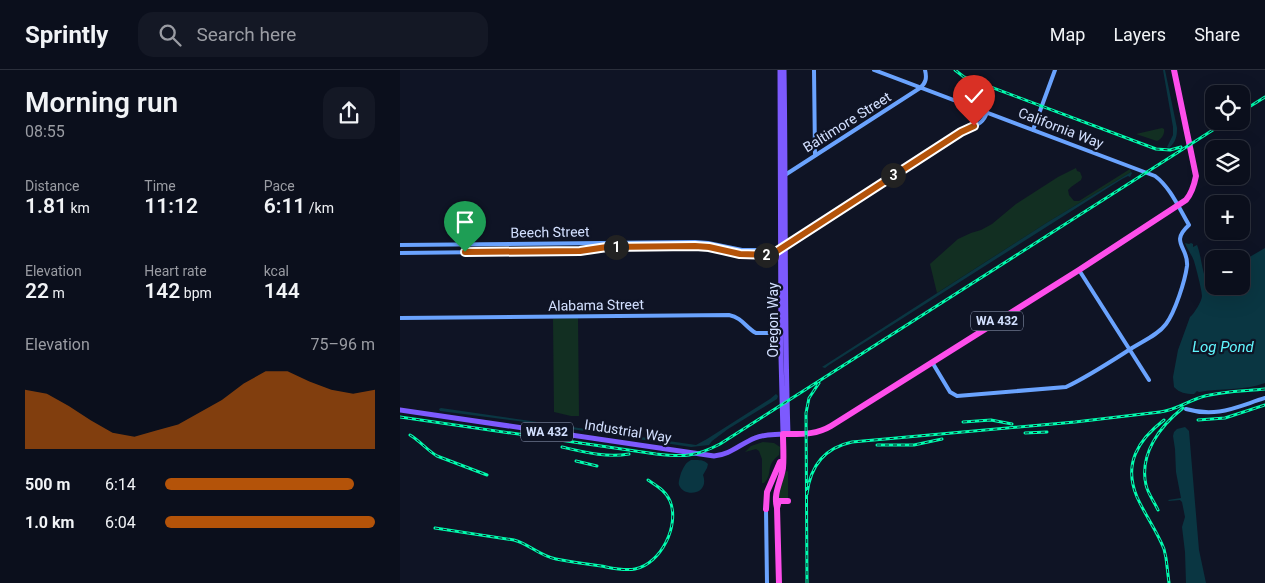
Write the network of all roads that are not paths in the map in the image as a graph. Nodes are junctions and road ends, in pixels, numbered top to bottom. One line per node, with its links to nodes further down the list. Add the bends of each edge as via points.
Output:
1 (780, 70): 17 (main road)
2 (784, 70): 12 (main road, Oregon Way)
3 (814, 70): 11 (street)
4 (874, 70): 8 (street, California Way)
5 (925, 70): 8 (street, via 925,84)
6 (1055, 70): 10 (street)
7 (1174, 70): 13 (highway, WA 432, via 1196,176 1191,194)
8 (920, 88): 9 (street, California Way); 11 (street, Baltimore Street)
9 (987, 112): 10 (street, California Way); 15 (street, via 980,123)
10 (1033, 130): 13 (street, California Way, via 1155,176)
11 (815, 155): 12 (street, Baltimore Street)
12 (785, 175): 14 (main road, Oregon Way)
13 (1178, 206): 21 (highway, WA 432); 24 (street, California Way, via 1189,225 1180,236 1187,263 1183,283 1163,328)
14 (786, 236): 15 (main road); 17 (main road, Oregon Way)
15 (793, 240): 17 (street)
16 (400, 245): 17 (street, Beech Street, via 695,242 742,250 774,250)
17 (783, 246): 19 (street); 20 (main road, Oregon Way); 23 (main road, Oregon Way)
18 (400, 253): 19 (street, Beech Street, via 695,246 740,254)
19 (771, 255): 20 (street, Beech Street)
20 (781, 255): 23 (main road, Oregon Way)
21 (1079, 270): 24 (street); 25 (highway, WA 432)
22 (400, 318): 23 (street, Alabama Street, via 729,315 756,333)
23 (784, 333): 30 (main road, Oregon Way)
24 (1130, 350): 25 (street, via 1066,387 961,397 950,392); 26 (street)
25 (932, 362): 30 (highway, WA 432, via 826,429 811,434)
26 (1149, 380)
27 (1265, 398): 28 (street, via 1226,411)
28 (1186, 409)
29 (400, 410): 30 (main road, Industrial Way / WA 432, via 714,456 733,451 756,437)
30 (786, 434): 31 (highway, Oregon Way); 33 (highway, Oregon Way, via 786,467)
31 (783, 452): 33 (highway, Oregon Way); 34 (highway, via 766,492)
32 (788, 500): 33 (highway)
33 (777, 505): 34 (highway, via 770,502); 36 (highway, Oregon Way)
34 (766, 509): 35 (street)
35 (767, 583)
36 (779, 583)

